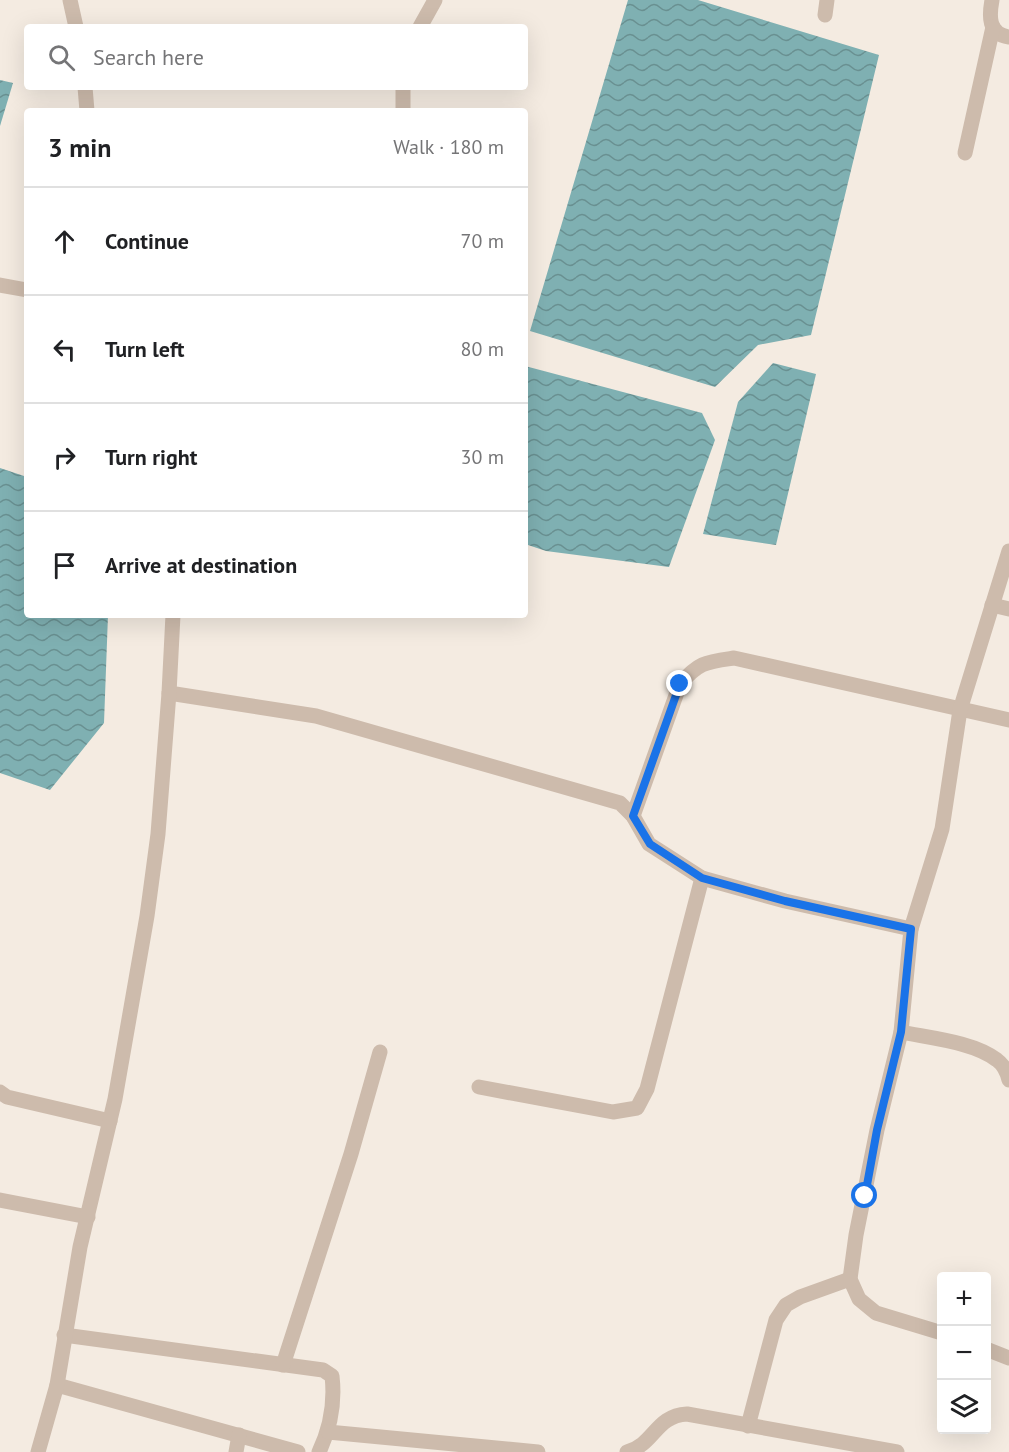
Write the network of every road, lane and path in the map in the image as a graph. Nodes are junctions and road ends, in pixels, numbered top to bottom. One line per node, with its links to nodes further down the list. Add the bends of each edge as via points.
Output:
1 (70, 0): 4 (street)
2 (435, 0): 5 (street)
3 (992, 0): 6 (street, via 989,18)
4 (75, 24)
5 (422, 24)
6 (993, 27): 7 (street); 12 (street)
7 (1009, 37)
8 (85, 90): 10 (street)
9 (403, 90): 11 (street)
10 (87, 108)
11 (403, 108)
12 (965, 153)
13 (0, 285): 14 (street)
14 (24, 289)
15 (1009, 551): 16 (street)
16 (992, 604): 17 (street); 20 (street)
17 (1009, 609)
18 (173, 618): 19 (street)
19 (170, 693): 22 (street, via 316,717 620,803); 30 (street, via 147,916)
20 (960, 710): 21 (street); 22 (street, via 734,658 709,662 694,668 680,684); 24 (street, via 942,828)
21 (1009, 720)
22 (633, 816): 23 (street, via 650,844)
23 (702, 878): 24 (street); 28 (street, via 647,1089 637,1108 613,1112)
24 (911, 929): 25 (street)
25 (901, 1032): 27 (street, via 980,1051 998,1060); 33 (street, via 877,1130)
26 (380, 1052): 38 (street)
27 (1009, 1080)
28 (479, 1087)
29 (0, 1092): 30 (street, via 7,1097)
30 (110, 1120): 32 (street)
31 (0, 1200): 32 (street)
32 (88, 1217): 35 (street)
33 (850, 1279): 34 (street, via 859,1299 876,1313); 40 (street, via 786,1305 776,1320)
34 (937, 1331)
35 (64, 1335): 38 (street); 39 (street)
36 (991, 1351): 37 (street)
37 (1009, 1358)
38 (283, 1365): 41 (street, via 323,1370 332,1376)
39 (57, 1385): 42 (street); 43 (street)
40 (748, 1426): 48 (street, via 674,1415 638,1449); 49 (street)
41 (328, 1432): 46 (street); 47 (street)
42 (239, 1435): 44 (street); 45 (street)
43 (38, 1452)
44 (236, 1452)
45 (298, 1452)
46 (319, 1452)
47 (538, 1452)
48 (627, 1452)
49 (897, 1452)

